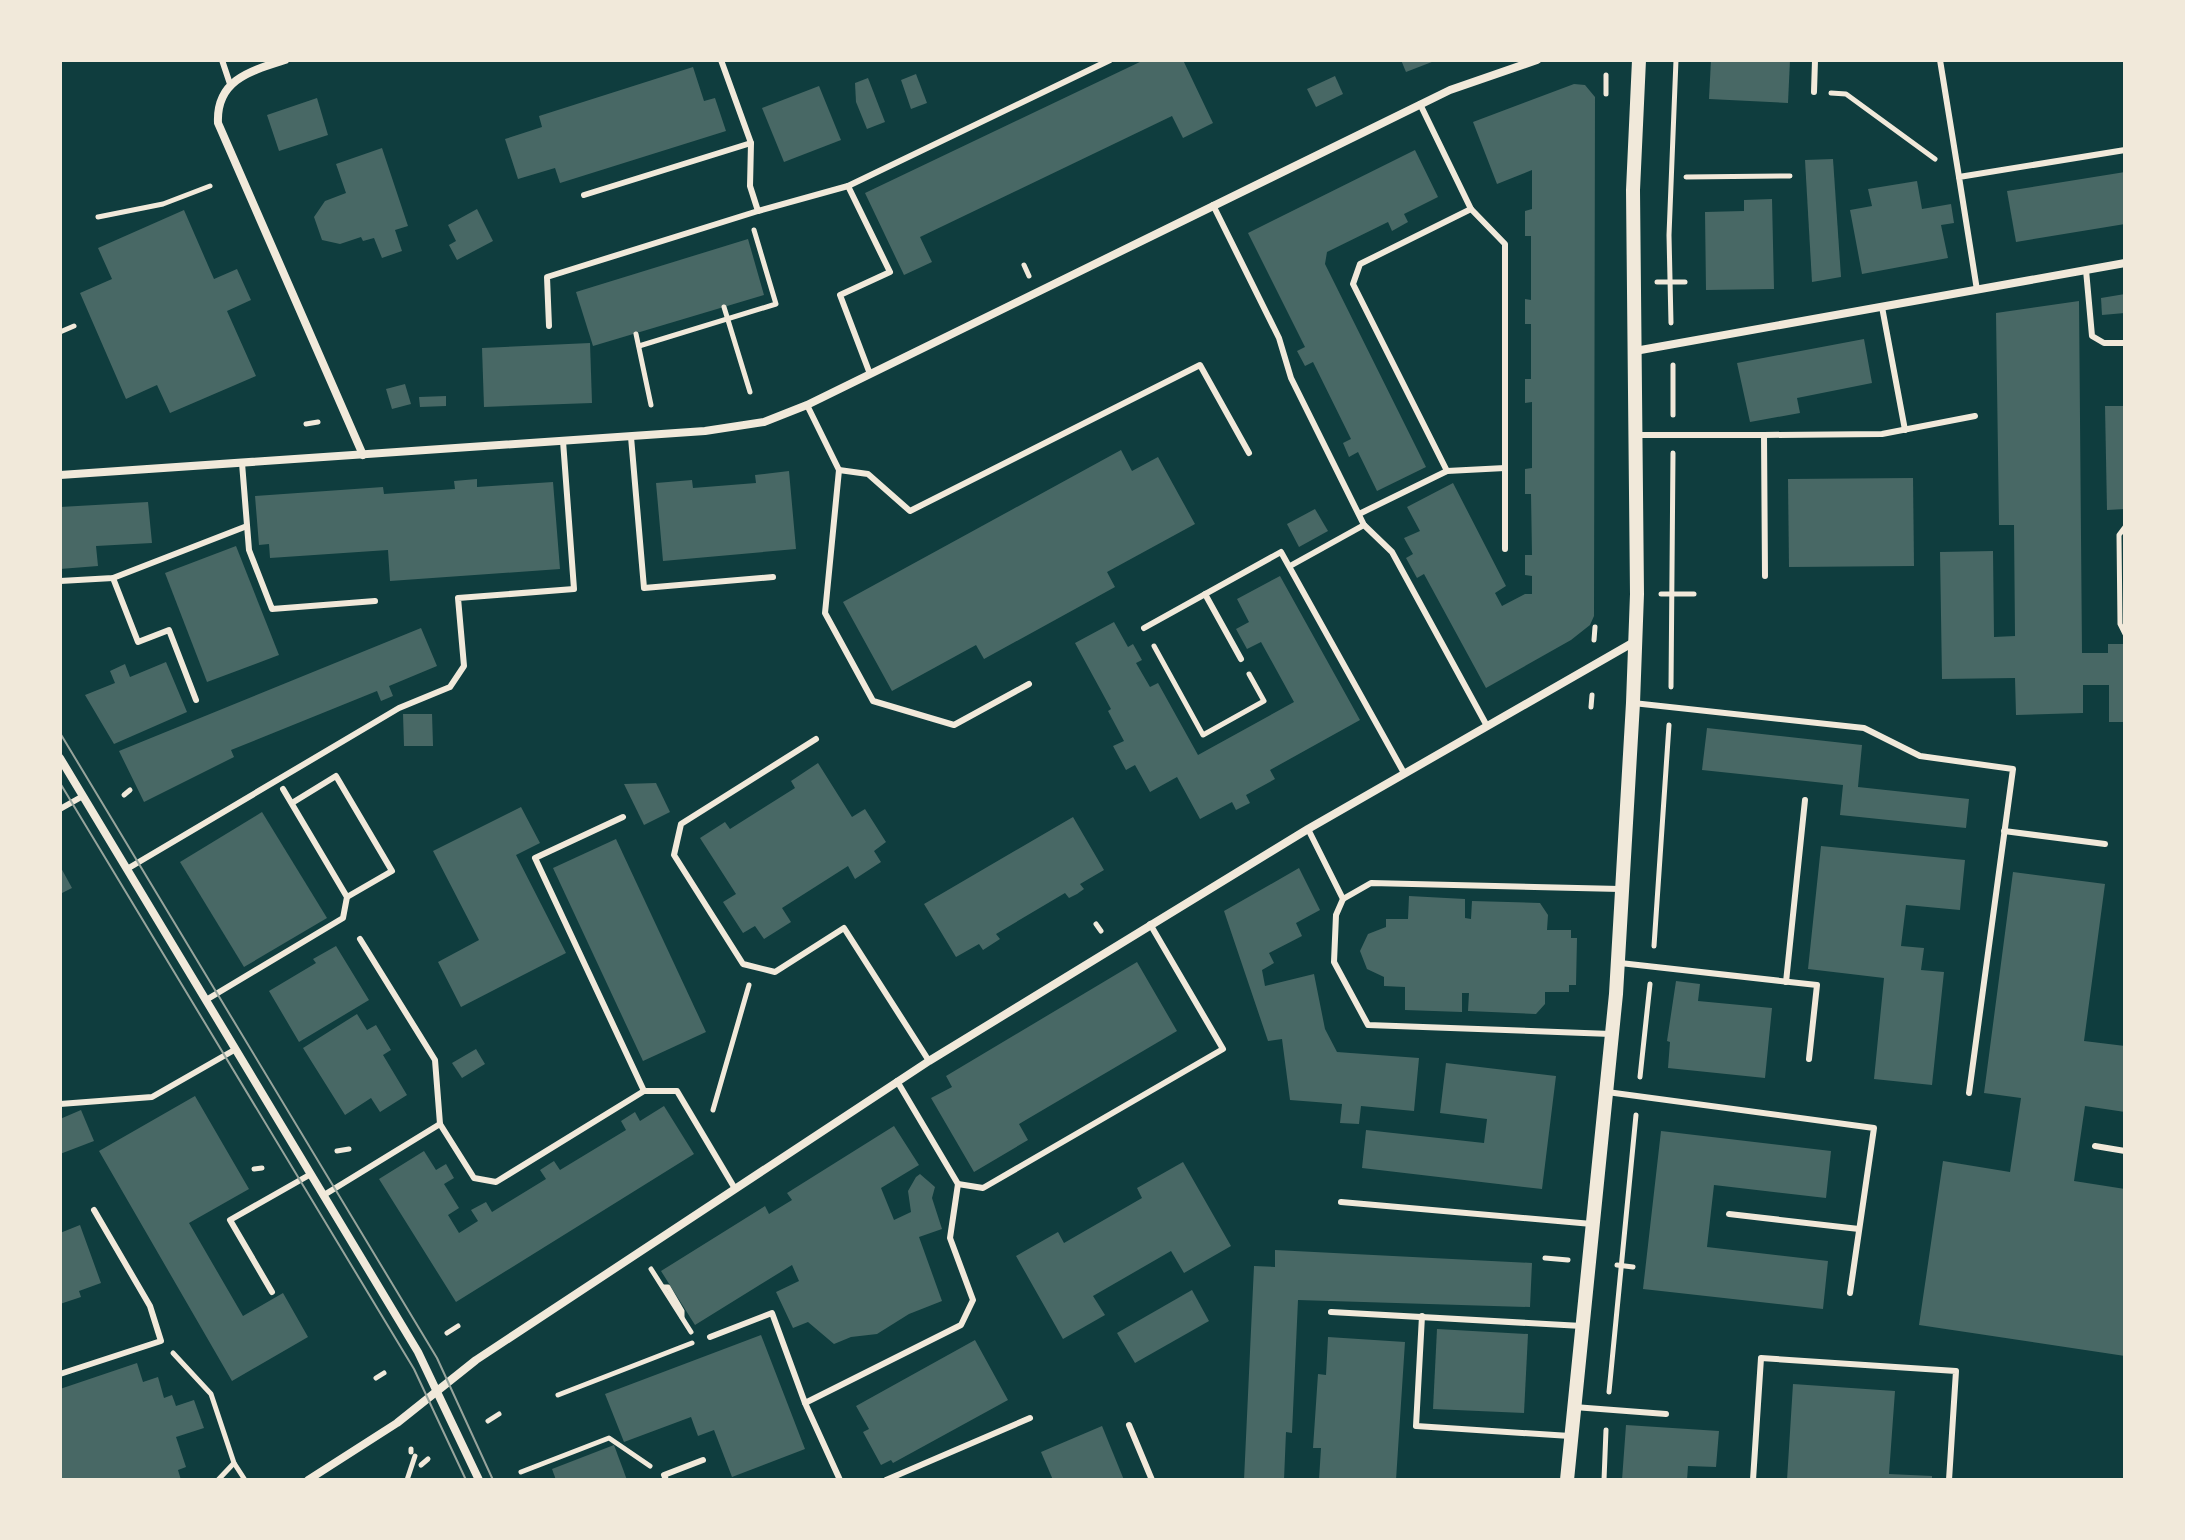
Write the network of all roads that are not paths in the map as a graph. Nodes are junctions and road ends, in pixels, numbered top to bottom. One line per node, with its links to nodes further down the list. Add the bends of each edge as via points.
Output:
1 (222, 60): 10 (lane)
2 (285, 60): 10 (street)
3 (721, 60): 13 (lane)
4 (1110, 60): 16 (lane)
5 (1537, 60): 9 (street)
6 (1639, 60): 27 (street, via 1633,190)
7 (1815, 60): 11 (lane)
8 (1940, 60): 15 (lane)
9 (1523, 62): 12 (street)
10 (230, 84): 37 (street, via 217,106 218,123)
11 (1814, 92)
12 (1420, 104): 18 (street); 19 (lane)
13 (751, 143): 17 (lane); 20 (lane, via 750,186)
14 (2125, 150): 15 (lane)
15 (1959, 177): 23 (lane)
16 (848, 186): 20 (lane); 28 (lane, via 890,272 840,295)
17 (584, 195)
18 (1213, 205): 28 (street); 43 (lane)
19 (1471, 209): 39 (lane, via 1505,244); 41 (lane, via 1360,264 1353,284)
20 (758, 211): 25 (lane, via 547,277)
21 (2125, 263): 22 (street)
22 (2086, 270): 23 (street); 26 (lane, via 2092,336 2104,343)
23 (1977, 290): 24 (street)
24 (1882, 307): 27 (street); 31 (lane)
25 (549, 326)
26 (2125, 343)
27 (1635, 351): 32 (street)
28 (870, 374): 29 (street)
29 (807, 405): 34 (street, via 764,422); 40 (lane)
30 (1975, 416): 31 (lane)
31 (1905, 430): 33 (lane)
32 (1634, 435): 33 (lane); 55 (street)
33 (1764, 435): 48 (lane)
34 (631, 437): 35 (street); 49 (lane, via 644,588)
35 (563, 441): 37 (street); 73 (lane, via 574,589 458,598 464,666 450,687 399,708)
36 (1249, 453): 40 (lane, via 1200,365 910,511 868,474)
37 (363, 455): 38 (street)
38 (242, 463): 42 (street); 45 (lane)
39 (1505, 468): 41 (lane); 46 (lane)
40 (839, 470): 57 (lane, via 825,613 873,701 954,725)
41 (1447, 471): 43 (lane)
42 (60, 475)
43 (1359, 514): 44 (lane)
44 (1364, 525): 47 (lane); 60 (lane, via 1392,552)
45 (247, 526): 50 (lane); 53 (lane, via 249,550 272,609)
46 (1505, 549)
47 (1290, 566): 52 (lane, via 1281,552); 63 (lane)
48 (1765, 576)
49 (773, 577)
50 (113, 578): 51 (lane); 58 (lane, via 138,642 169,630)
51 (60, 581)
52 (1205, 594): 54 (lane); 56 (lane)
53 (375, 601)
54 (1144, 628)
55 (1635, 642): 59 (street); 60 (street)
56 (1241, 659)
57 (1029, 684)
58 (196, 700)
59 (1633, 703): 71 (lane, via 1864,728 1920,756 2013,769); 74 (street)
60 (1487, 726): 63 (street)
61 (816, 739): 85 (lane, via 681,824 674,855 743,964 775,972 844,928)
62 (60, 758): 65 (street)
63 (1404, 773): 70 (street)
64 (283, 789): 67 (lane)
65 (83, 796): 68 (lane); 73 (street)
66 (1805, 800): 80 (lane)
67 (292, 803): 75 (lane); 75 (lane, via 336,776 392,871)
68 (60, 809)
69 (623, 817): 87 (lane, via 535,858)
70 (1308, 829): 76 (lane); 77 (street)
71 (2004, 831): 72 (lane); 89 (lane)
72 (2105, 844)
73 (127, 869): 81 (street)
74 (1623, 889): 76 (lane, via 1371,883); 79 (street)
75 (347, 897): 81 (lane, via 343,918)
76 (1343, 899): 82 (lane, via 1336,915 1334,962 1368,1025)
77 (1150, 924): 85 (street); 95 (lane, via 1223,1049 983,1188)
78 (360, 939): 91 (lane, via 435,1060)
79 (1619, 963): 80 (lane); 82 (street)
80 (1786, 982): 84 (lane, via 1817,985)
81 (206, 1000): 83 (street)
82 (1612, 1034): 88 (street)
83 (236, 1049): 90 (lane, via 152,1097); 94 (street)
84 (1809, 1059)
85 (929, 1061): 86 (street)
86 (897, 1081): 95 (lane); 96 (street)
87 (644, 1091): 91 (lane, via 496,1182 474,1178); 96 (lane, via 677,1091)
88 (1606, 1092): 101 (street); 102 (lane, via 1874,1128)
89 (1969, 1093)
90 (60, 1104)
91 (440, 1124): 97 (lane)
92 (2095, 1146): 93 (lane)
93 (2125, 1151)
94 (311, 1174): 97 (street); 103 (lane, via 230,1220)
95 (958, 1184): 111 (lane, via 950,1238 973,1300 961,1325)
96 (734, 1187): 110 (street)
97 (324, 1195): 110 (street)
98 (1341, 1202): 101 (lane)
99 (94, 1210): 109 (lane, via 150,1306 161,1341)
100 (1729, 1214): 102 (lane)
101 (1592, 1224): 107 (street)
102 (1859, 1229): 104 (lane)
103 (272, 1292)
104 (1850, 1293)
105 (1331, 1312): 106 (lane)
106 (1422, 1316): 107 (lane); 116 (lane, via 1416,1426)
107 (1582, 1326): 112 (street)
108 (710, 1337): 111 (lane, via 772,1313)
109 (60, 1374)
110 (439, 1390): 119 (street); 120 (street)
111 (805, 1403): 121 (lane)
112 (1574, 1407): 113 (lane); 116 (street)
113 (1666, 1414)
114 (1030, 1418): 122 (lane)
115 (1129, 1425): 123 (lane)
116 (1571, 1436): 124 (street)
117 (703, 1460): 118 (lane)
118 (665, 1478)
119 (308, 1480)
120 (479, 1480)
121 (840, 1480)
122 (886, 1480)
123 (1152, 1480)
124 (1567, 1480)
125 (1753, 1480): 126 (lane, via 1761,1358 1956,1371)
126 (1949, 1480)

